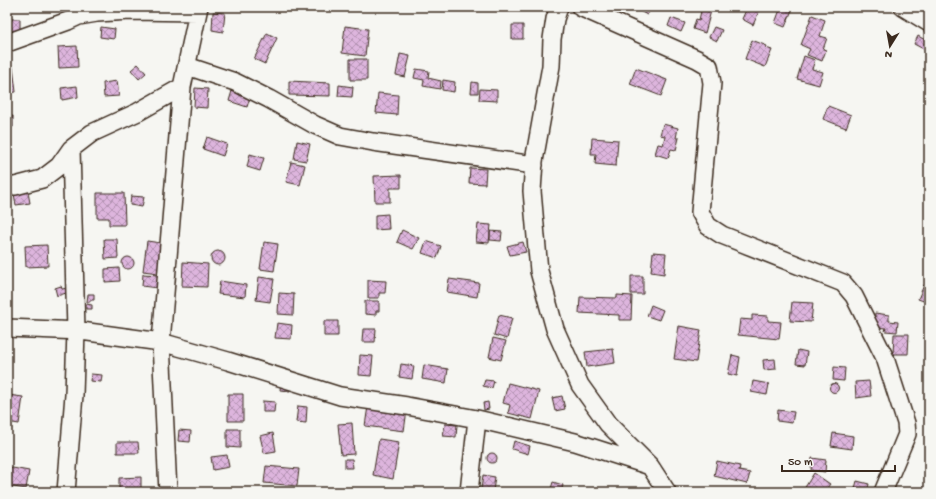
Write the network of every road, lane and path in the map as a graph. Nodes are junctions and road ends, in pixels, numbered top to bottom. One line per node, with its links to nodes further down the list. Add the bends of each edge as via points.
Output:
1 (558, 7): 11 (street, via 554,20 551,66)
2 (580, 7): 22 (street, via 709,66 712,83 700,212 708,226 722,235 843,283 854,296 885,358 906,423 907,434)
3 (903, 7): 6 (street)
4 (126, 9): 5 (street); 7 (street, via 79,16)
5 (199, 10): 8 (street)
6 (929, 23)
7 (7, 43)
8 (186, 66): 9 (street); 11 (street, via 235,82 340,136)
9 (182, 87): 10 (street, via 138,112 92,133); 15 (street)
10 (71, 149): 12 (street, via 59,166 42,179); 14 (street)
11 (534, 165): 17 (street, via 532,192 539,270 555,329 580,385 608,424)
12 (7, 186)
13 (7, 328): 14 (street)
14 (76, 330): 15 (street); 18 (street, via 74,395)
15 (161, 342): 16 (street, via 340,396); 19 (street)
16 (477, 419): 17 (street, via 575,442); 20 (street)
17 (650, 466): 21 (street)
18 (66, 492)
19 (168, 492)
20 (469, 492)
21 (667, 492)
22 (883, 492)

